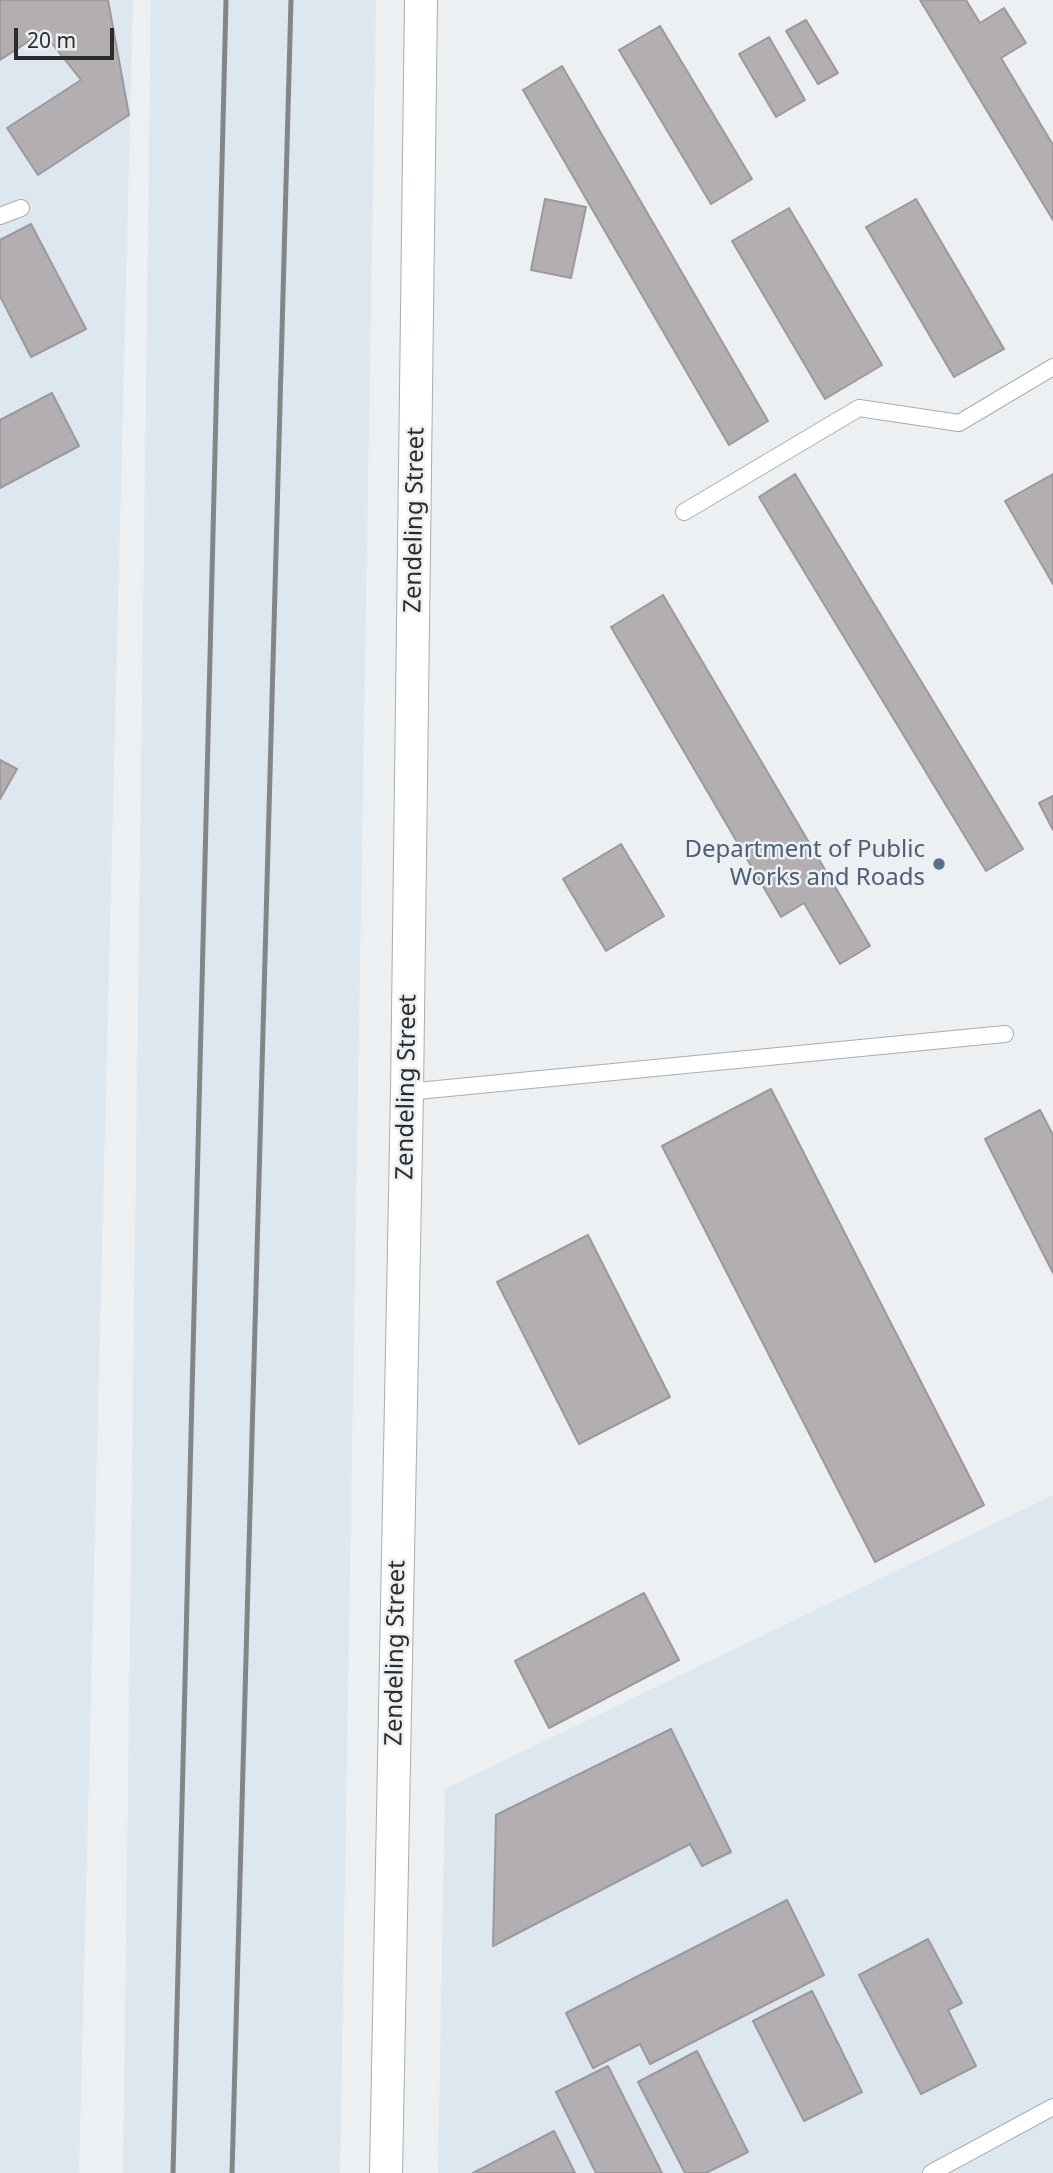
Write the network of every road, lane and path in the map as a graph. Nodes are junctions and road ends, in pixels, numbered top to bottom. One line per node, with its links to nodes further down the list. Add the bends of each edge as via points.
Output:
1 (421, 0): 7 (street, Zendeling Street)
2 (21, 208): 3 (lane)
3 (0, 216)
4 (1053, 367): 5 (lane, via 959,423 859,408)
5 (684, 512)
6 (1005, 1034): 7 (lane)
7 (407, 1092): 9 (street, Zendeling Street)
8 (1053, 2107): 10 (lane)
9 (386, 2173)
10 (930, 2173)

